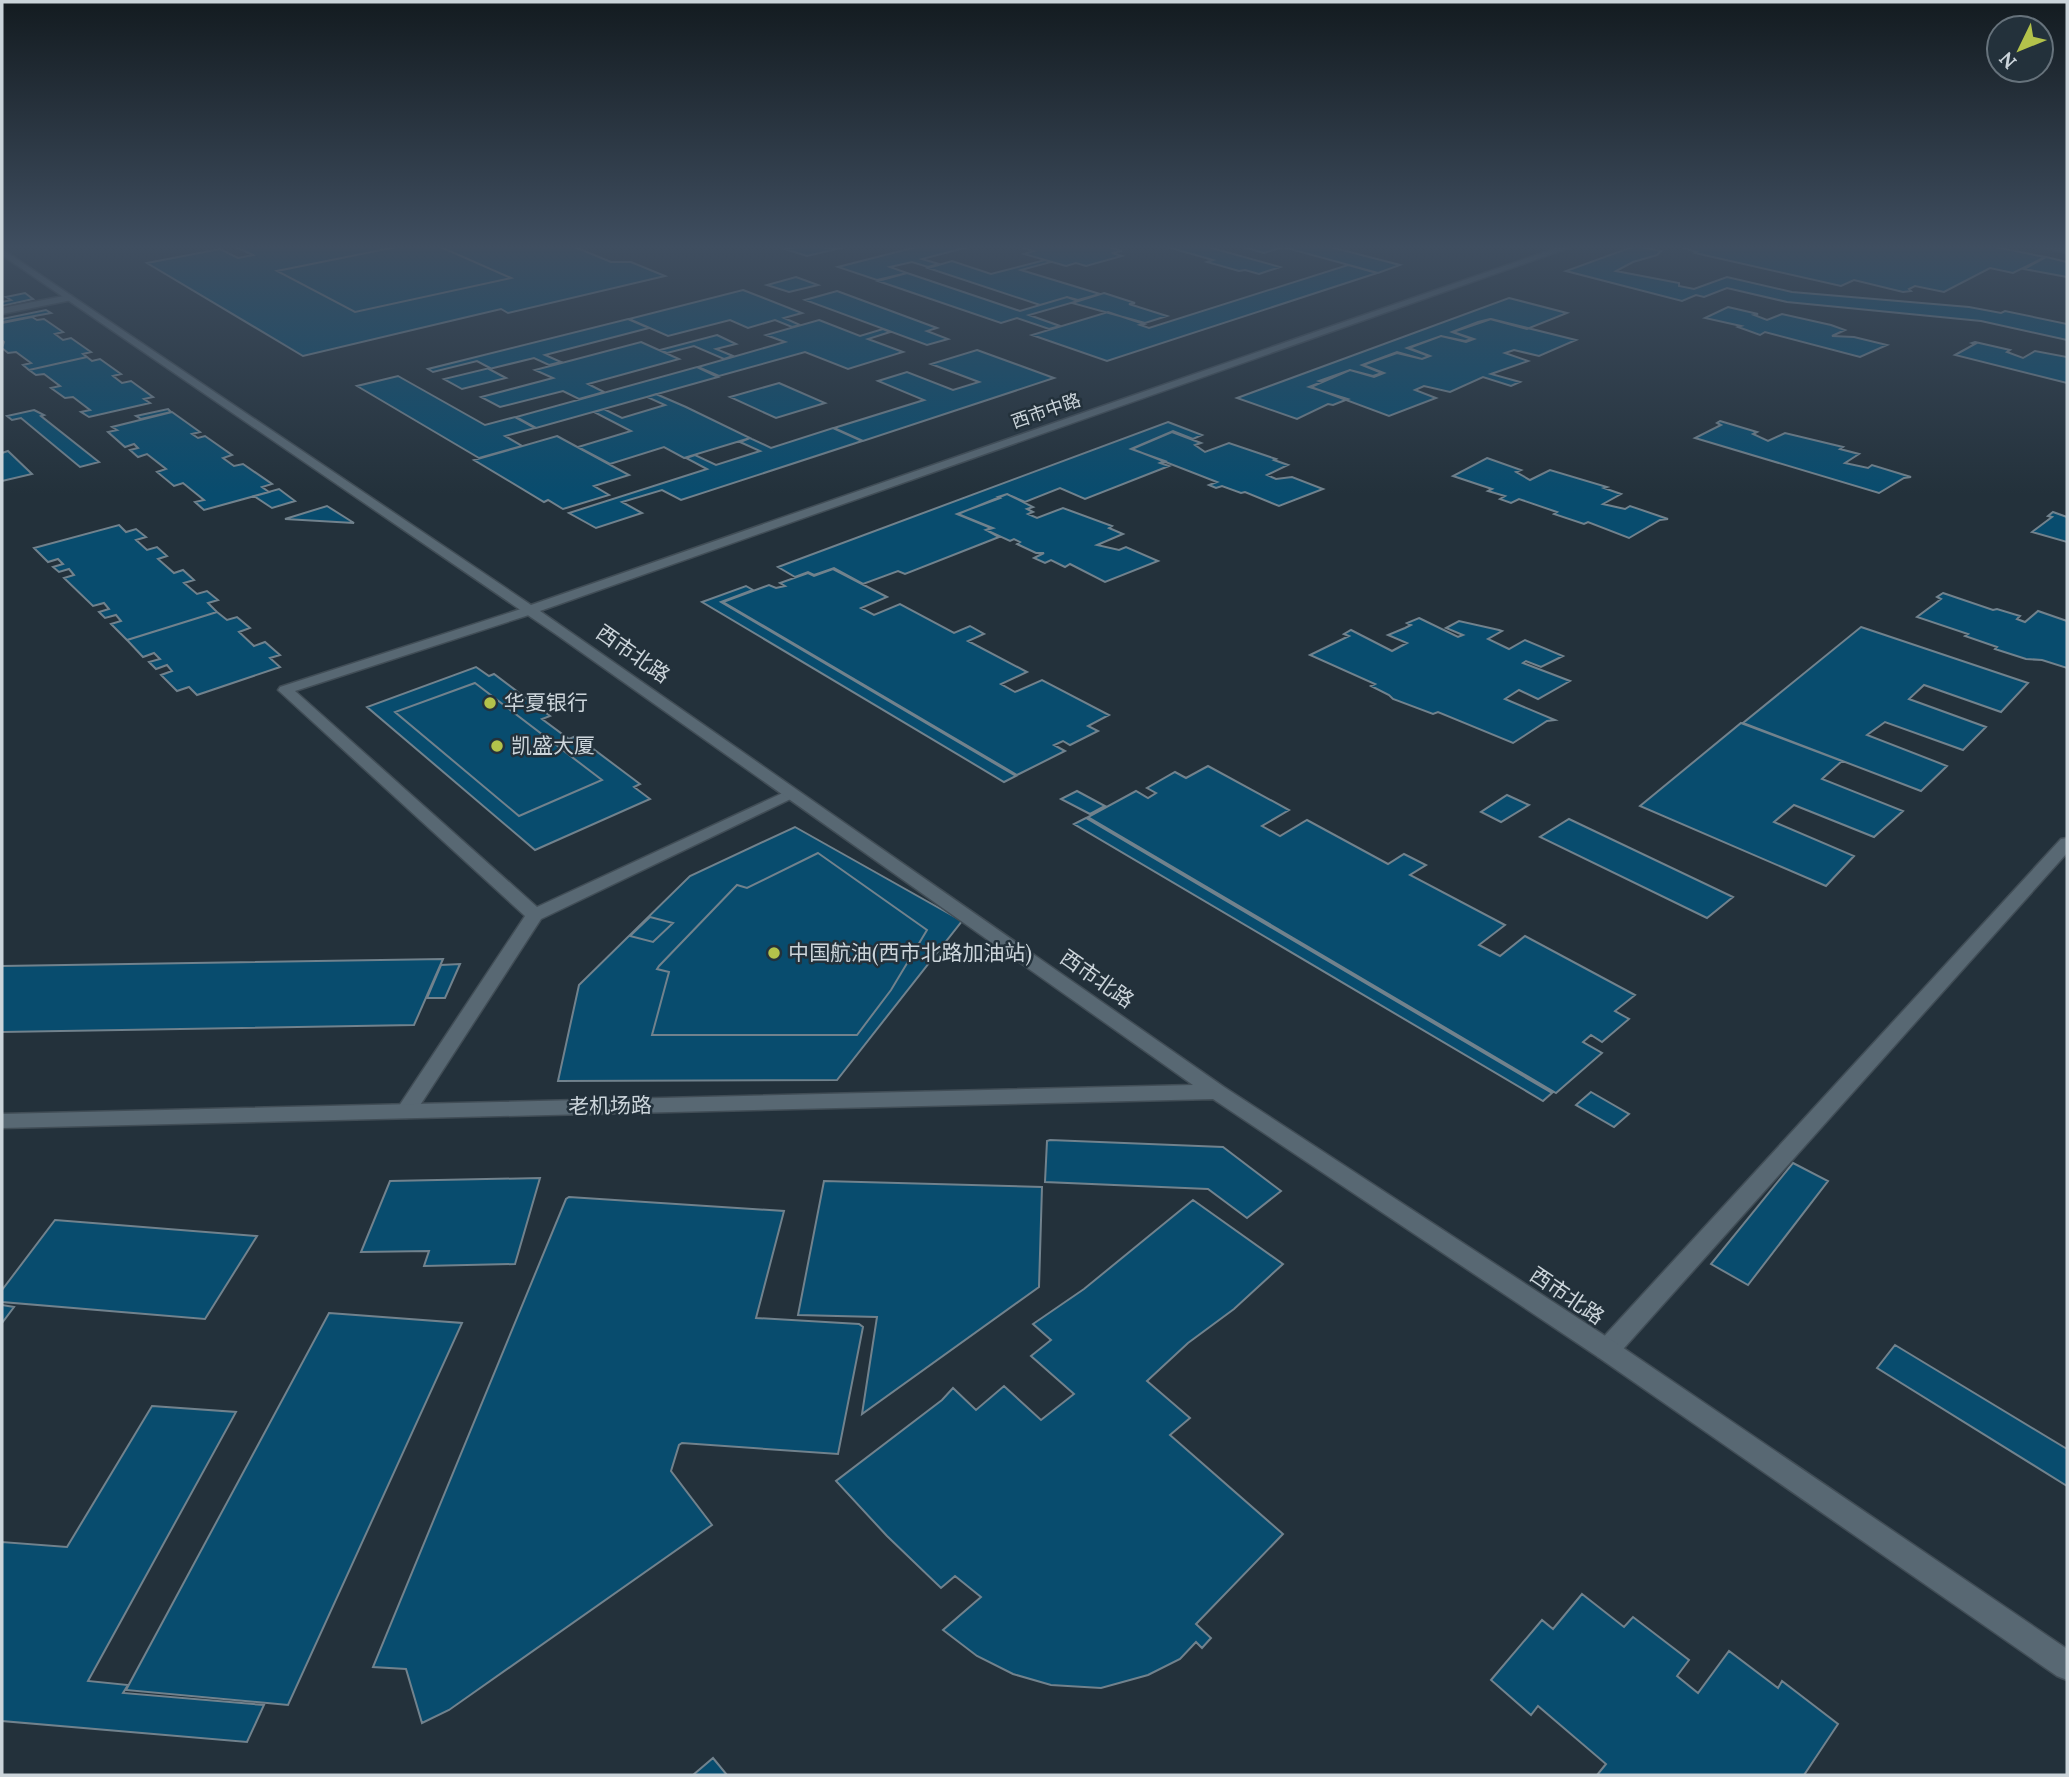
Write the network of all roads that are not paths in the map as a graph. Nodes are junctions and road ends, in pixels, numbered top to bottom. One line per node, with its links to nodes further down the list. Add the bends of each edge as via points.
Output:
1 (113, 328): 3 (street, 西市北路)
2 (1336, 328): 3 (street, 西市中路)
3 (530, 610): 4 (street, 西市北路); 6 (street, 西市中路, via 285,690)
4 (793, 794): 6 (street); 7 (street, 西市北路)
5 (2067, 843): 10 (street)
6 (535, 915): 8 (street)
7 (1217, 1092): 8 (street, 老机场路); 10 (street, 西市北路)
8 (406, 1111): 9 (street, 老机场路)
9 (2, 1121)
10 (1607, 1350): 11 (street, 西市北路)
11 (2067, 1666)

